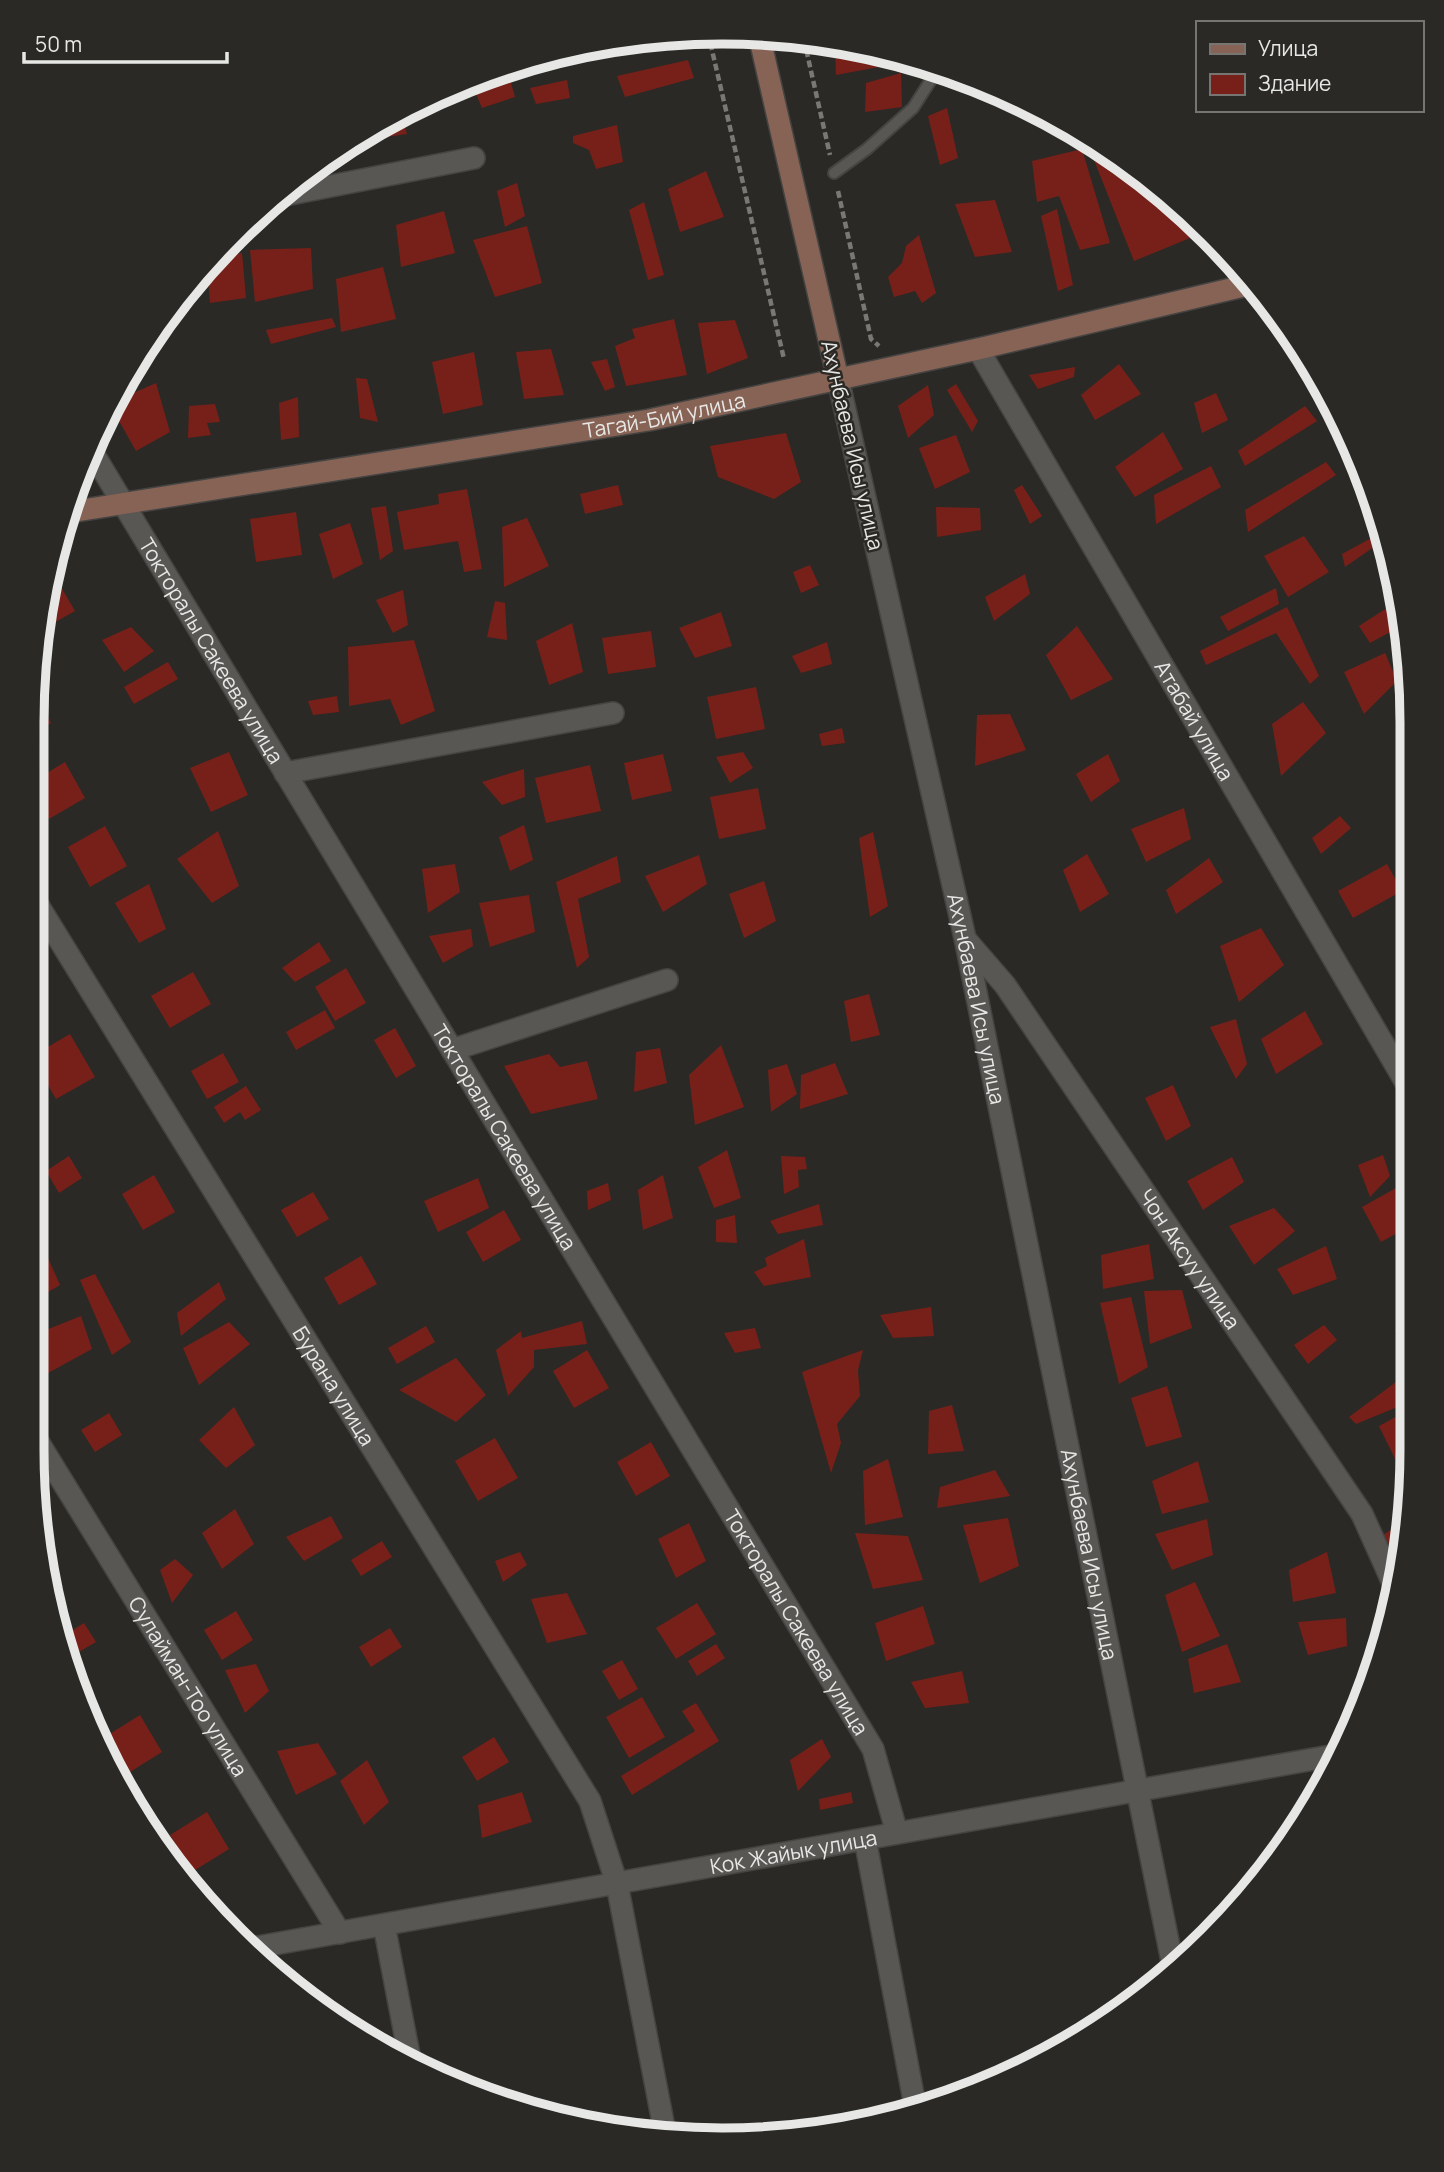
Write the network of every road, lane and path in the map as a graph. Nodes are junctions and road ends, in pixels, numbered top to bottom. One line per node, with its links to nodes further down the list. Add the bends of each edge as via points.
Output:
1 (711, 44): 9 (path)
2 (761, 45): 10 (street, Ахунбаева Исы улица)
3 (932, 78): 5 (lane, via 913,108)
4 (474, 158): 6 (street)
5 (834, 173)
6 (299, 192)
7 (1241, 286): 8 (street, Тагай-Бий улица)
8 (978, 349): 10 (street, Тагай-Бий улица); 20 (street, Атабай улица)
9 (784, 359)
10 (838, 379): 12 (street, Тагай-Бий улица, via 649,420); 17 (street, Ахунбаева Исы улица)
11 (96, 459): 12 (street, Токторалы Сакеева улица)
12 (123, 505): 13 (street, Тагай-Бий улица); 15 (street, Токторалы Сакеева улица)
13 (78, 511)
14 (613, 713): 15 (street)
15 (285, 773): 19 (street, Токторалы Сакеева улица)
16 (44, 915): 27 (street, Бурана улица, via 590,1801)
17 (965, 938): 22 (street, Чон Аксуу улица, via 1005,985 1362,1514); 24 (street, Ахунбаева Исы улица)
18 (667, 980): 19 (street)
19 (452, 1050): 25 (street, Токторалы Сакеева улица, via 873,1749)
20 (1400, 1072)
21 (44, 1451): 29 (street, Сулайман-Тоо улица)
22 (1388, 1574)
23 (1326, 1757): 24 (street, Кок Жайык улица)
24 (1138, 1790): 25 (street, Кок Жайык улица); 31 (street, Ахунбаева Исы улица)
25 (897, 1833): 26 (street, Кок Жайык улица)
26 (865, 1839): 27 (street, Кок Жайык улица); 33 (street)
27 (617, 1884): 28 (street, Кок Жайык улица); 34 (street, Бурана улица)
28 (384, 1925): 29 (street, Кок Жайык улица); 32 (street)
29 (340, 1933): 30 (street, Кок Жайык улица)
30 (260, 1947)
31 (1171, 1958)
32 (408, 2051)
33 (914, 2100)
34 (664, 2125)

